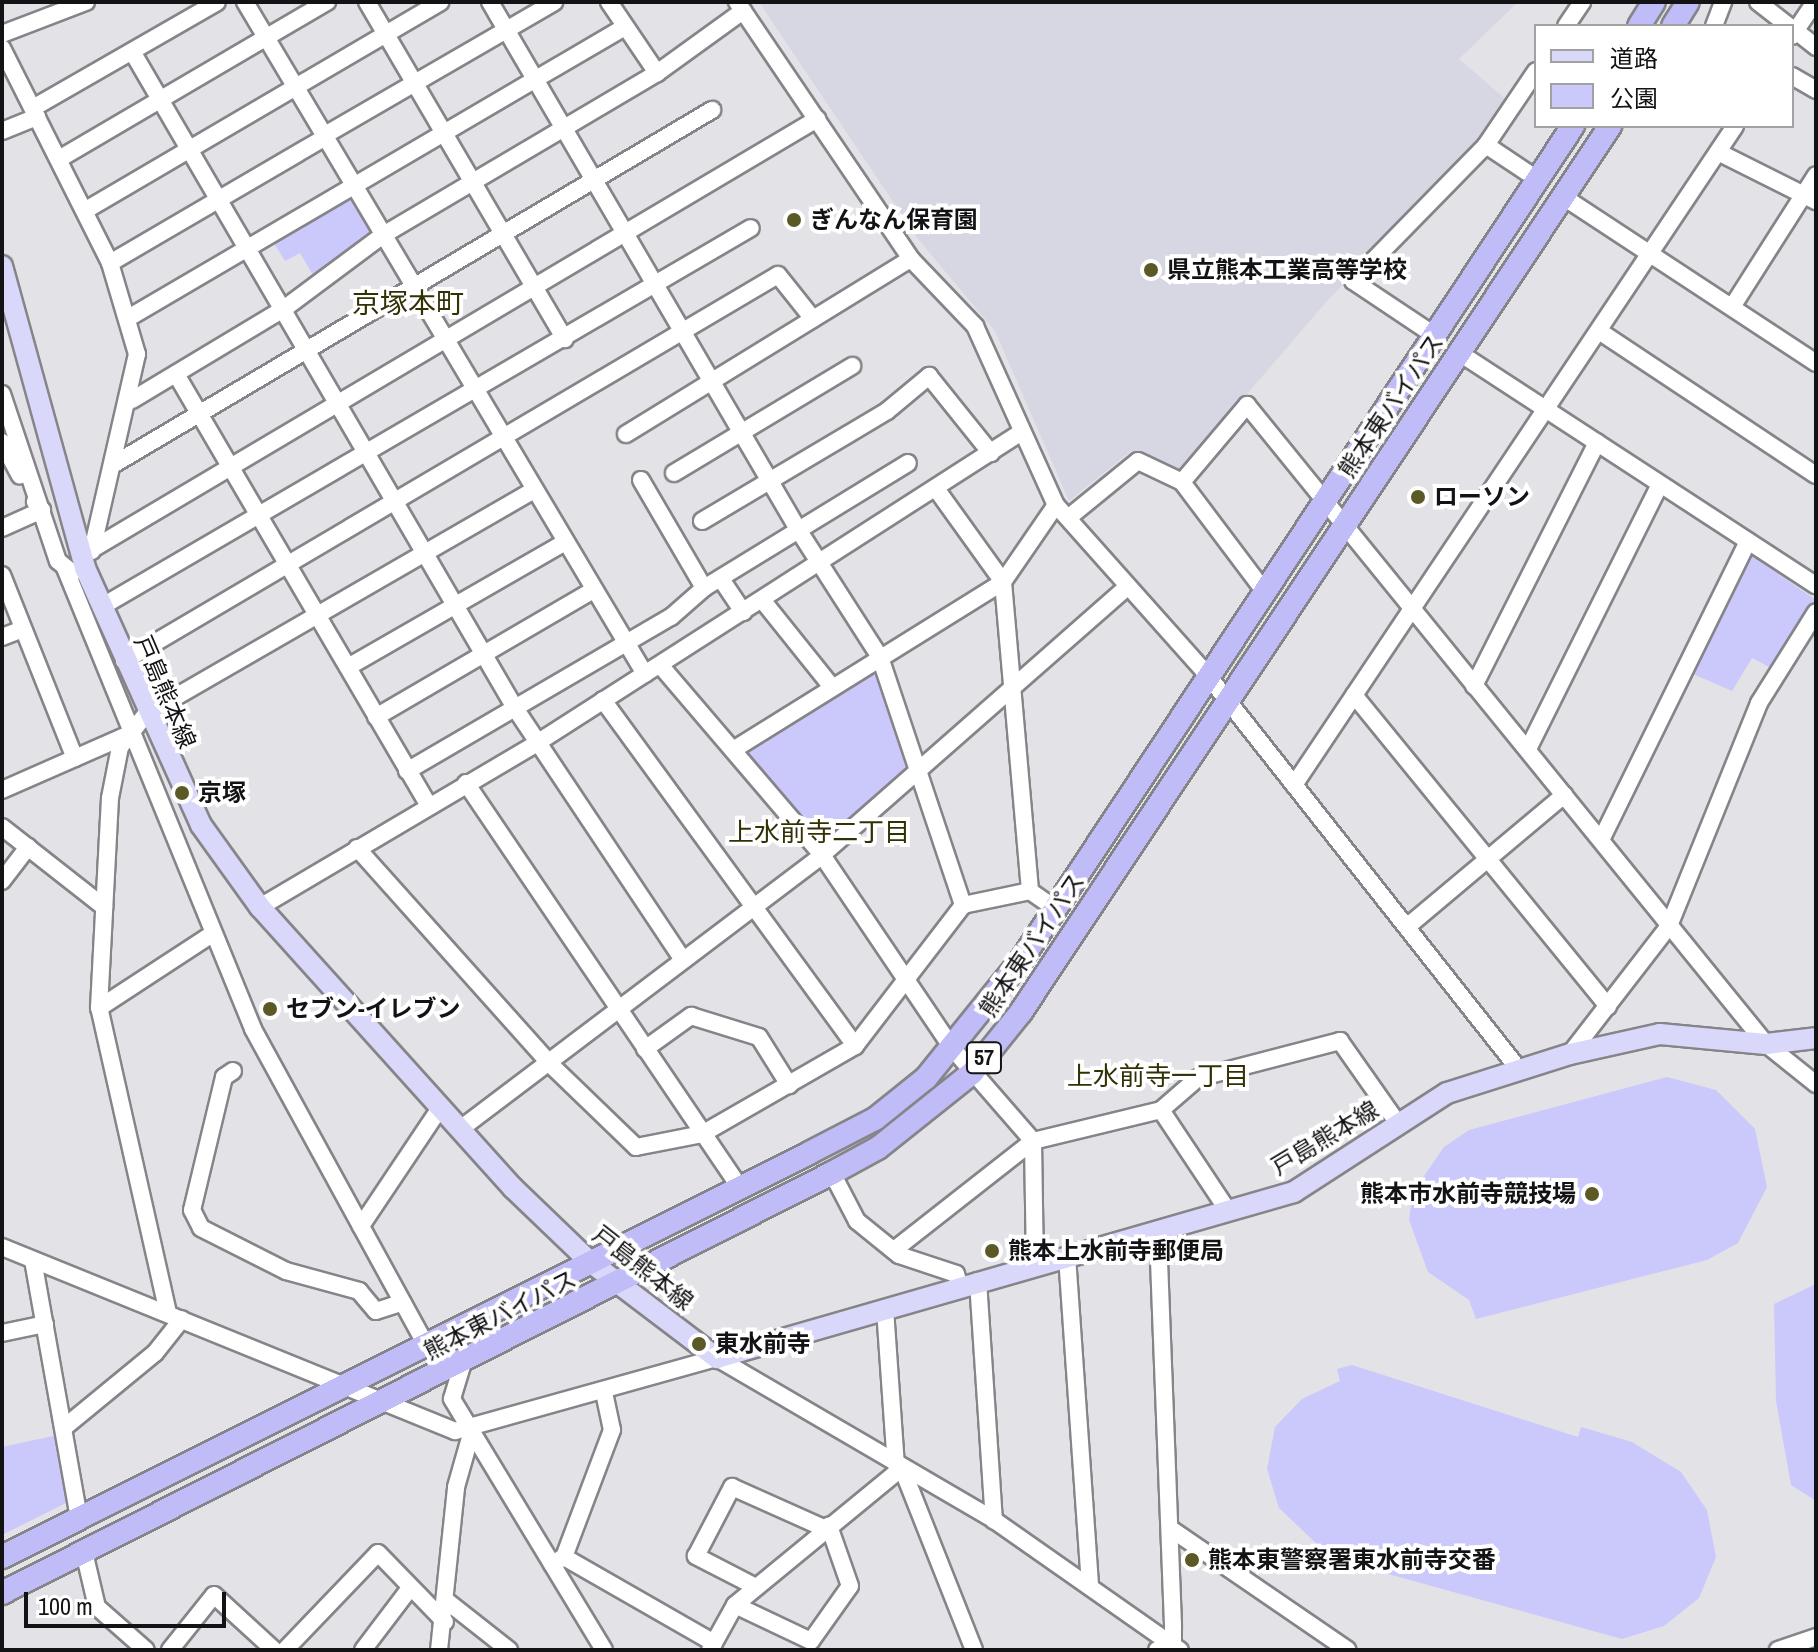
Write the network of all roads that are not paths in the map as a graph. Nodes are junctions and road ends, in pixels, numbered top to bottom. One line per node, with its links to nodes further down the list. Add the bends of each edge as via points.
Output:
1 (86, 2): 26 (street)
2 (217, 2): 31 (street)
3 (245, 2): 28 (street)
4 (327, 2): 28 (street)
5 (367, 2): 27 (street)
6 (440, 2): 27 (street)
7 (490, 2): 24 (street)
8 (554, 2): 24 (street)
9 (609, 2): 22 (street)
10 (1582, 2): 17 (street)
11 (1654, 2): 18 (highway)
12 (1688, 2): 19 (highway)
13 (1723, 2): 20 (street)
14 (1758, 2): 21 (street)
15 (1815, 2): 23 (street)
16 (740, 7): 32 (street); 42 (street)
17 (1567, 24)
18 (1640, 24)
19 (1674, 24)
20 (1715, 24)
21 (1785, 24)
22 (623, 28): 32 (street); 35 (street)
23 (1794, 28)
24 (507, 30): 35 (street); 36 (street)
25 (1794, 31): 29 (street)
26 (2, 34)
27 (385, 34): 36 (street); 37 (street)
28 (267, 37): 37 (street); 39 (street)
29 (1816, 47)
30 (2, 48): 41 (street)
31 (133, 53): 39 (street); 41 (street)
32 (657, 73): 47 (street)
33 (1534, 74): 50 (street)
34 (1794, 77): 38 (street)
35 (534, 79): 47 (street); 48 (street)
36 (415, 85): 48 (street); 49 (street)
37 (296, 86): 49 (street); 51 (street)
38 (1816, 90)
39 (162, 100): 51 (street); 53 (street)
40 (712, 110): 56 (street)
41 (35, 112): 46 (street); 53 (street)
42 (817, 119): 64 (street); 69 (street)
43 (1572, 128): 55 (highway, 熊本東バイパス / 57)
44 (1609, 128): 59 (highway, 熊本東バイパス / 57)
45 (1734, 128): 52 (street)
46 (2, 131)
47 (566, 131): 56 (street); 58 (street)
48 (444, 133): 57 (street); 58 (street)
49 (326, 136): 57 (street); 61 (street)
50 (1486, 145): 55 (street); 81 (street, via 1353,281)
51 (191, 149): 61 (street); 62 (street)
52 (1718, 152): 60 (street); 68 (street)
53 (59, 159): 62 (street)
54 (1816, 175): 60 (street)
55 (1537, 179): 81 (highway, 熊本東バイパス / 57)
56 (594, 182): 64 (street); 66 (street)
57 (354, 184): 65 (street); 67 (street)
58 (473, 184): 65 (street); 66 (street)
59 (1565, 198): 68 (street); 85 (highway, 熊本東バイパス / 57)
60 (1810, 198): 75 (street)
61 (220, 199): 67 (street); 70 (street)
62 (86, 210): 70 (street)
63 (751, 228): 72 (street)
64 (624, 234): 72 (street); 73 (street)
65 (383, 235): 74 (street); 76 (street)
66 (504, 236): 73 (street); 74 (street)
67 (249, 248): 76 (street); 77 (street)
68 (1650, 253): 75 (street); 79 (street)
69 (911, 259): 78 (street); 97 (street, via 975,326)
70 (110, 263): 77 (street)
71 (2, 266): 131 (main road, 戸島熊本線)
72 (656, 285): 80 (street); 82 (street)
73 (535, 288): 82 (street); 83 (street)
74 (415, 290): 83 (street); 84 (street)
75 (1732, 307): 86 (street)
76 (285, 308): 84 (street); 88 (street)
77 (130, 317): 92 (street, via 137,354)
78 (813, 319): 80 (street, via 778,275); 89 (street)
79 (1599, 331): 94 (street); 108 (street)
80 (684, 333): 89 (street); 99 (street)
81 (1434, 335): 115 (highway, 熊本東バイパス / 57)
82 (565, 339): 90 (street)
83 (445, 342): 90 (street); 93 (street)
84 (308, 350): 93 (street); 95 (street)
85 (1458, 352): 94 (street); 122 (highway, 熊本東バイパス / 57)
86 (1816, 363)
87 (852, 366): 96 (street)
88 (176, 374): 92 (street); 95 (street)
89 (713, 382): 96 (street); 98 (street)
90 (473, 391): 99 (street); 103 (street)
91 (2, 394): 118 (street)
92 (132, 400): 104 (street)
93 (340, 405): 103 (street); 106 (street)
94 (1549, 410): 101 (street); 143 (street)
95 (201, 415): 104 (street); 106 (street)
96 (742, 431): 107 (street); 109 (street)
97 (1020, 433): 102 (street); 117 (street)
98 (626, 434)
99 (504, 440): 114 (street); 116 (street)
100 (2, 442): 118 (street)
101 (1597, 442): 112 (street); 158 (street)
102 (991, 453): 109 (street, via 929,376 887,411); 113 (street)
103 (368, 454): 116 (street); 119 (street)
104 (116, 463): 127 (street)
105 (908, 463): 124 (street)
106 (232, 465): 119 (street); 127 (street)
107 (674, 473)
108 (1816, 475)
109 (769, 478): 121 (street); 124 (street)
110 (641, 480): 137 (street)
111 (1182, 482): 115 (street, via 1247,405); 120 (street, via 1138,461); 139 (street)
112 (1660, 484): 125 (street); 168 (street)
113 (937, 490): 130 (street); 134 (street)
114 (533, 491): 126 (street); 128 (street)
115 (1324, 500): 122 (street); 139 (highway, 熊本東バイパス / 57)
116 (397, 502): 128 (street); 129 (street)
117 (1056, 505): 120 (street); 134 (street)
118 (42, 510): 123 (street); 131 (street)
119 (263, 517): 129 (street); 142 (street)
120 (1068, 518): 136 (street)
121 (702, 521)
122 (1343, 522): 143 (street); 162 (highway, 熊本東バイパス / 57)
123 (2, 528)
124 (799, 531): 130 (street); 133 (street)
125 (1748, 541): 135 (street); 179 (street)
126 (564, 543): 138 (street); 141 (street)
127 (94, 548): 131 (street)
128 (429, 555): 141 (street); 146 (street)
129 (290, 563): 146 (street); 152 (street)
130 (822, 564): 140 (street); 151 (street)
131 (75, 568): 142 (main road, 戸島熊本線); 166 (street)
132 (2, 575): 147 (street)
133 (721, 579): 137 (street); 144 (street)
134 (1003, 582): 151 (street); 159 (street)
135 (1816, 585)
136 (1128, 586): 156 (street); 159 (street)
137 (704, 588): 149 (street)
138 (592, 591): 149 (street); 150 (street)
139 (1265, 592): 156 (highway, 熊本東バイパス / 57)
140 (763, 601): 144 (street); 157 (street)
141 (458, 603): 150 (street); 154 (street)
142 (101, 607): 152 (main road, 戸島熊本線)
143 (1414, 608): 158 (street); 160 (street)
144 (743, 612): 153 (street)
145 (1816, 612): 192 (street, via 1759,703)
146 (321, 618): 154 (street); 164 (street)
147 (23, 629): 148 (street); 170 (street)
148 (2, 637)
149 (624, 643): 155 (street); 163 (street)
150 (486, 654): 163 (street); 165 (street)
151 (880, 657): 157 (street); 172 (street)
152 (124, 661): 164 (main road, 戸島熊本線)
153 (660, 665): 155 (street); 169 (street)
154 (348, 667): 165 (street)
155 (645, 674): 161 (street)
156 (1209, 677): 162 (street); 190 (highway, 熊本東バイパス / 57)
157 (831, 686): 169 (street)
158 (1474, 686): 168 (street)
159 (1011, 690): 172 (street); 185 (street)
160 (1354, 695): 174 (street); 183 (street)
161 (603, 700): 167 (street); 189 (street)
162 (1226, 700): 174 (street); 208 (highway, 熊本東バイパス / 57, via 1021,1012)
163 (515, 708): 167 (street); 171 (street)
164 (146, 714): 166 (street); 188 (main road, 戸島熊本線, via 201,825)
165 (376, 717): 171 (street)
166 (127, 733): 170 (street); 187 (street, via 110,798); 193 (street)
167 (537, 743): 173 (street); 194 (street)
168 (1528, 749): 176 (street)
169 (733, 750): 182 (street)
170 (75, 758): 175 (street)
171 (407, 771): 177 (street)
172 (918, 773): 182 (street); 186 (street)
173 (466, 783): 177 (street); 198 (street)
174 (1294, 785): 191 (street)
175 (2, 790)
176 (1564, 795): 179 (street); 183 (street)
177 (429, 806): 181 (street)
178 (2, 827): 180 (street)
179 (1601, 840): 192 (street)
180 (28, 847): 184 (street); 187 (street)
181 (357, 848): 188 (street); 205 (street)
182 (822, 855): 189 (street); 195 (street)
183 (1488, 859): 191 (street); 196 (street)
184 (2, 881)
185 (1030, 891): 186 (street); 190 (street)
186 (963, 905): 195 (street)
187 (104, 907): 197 (street)
188 (260, 907): 211 (main road, 戸島熊本線)
189 (754, 907): 194 (street); 201 (street)
190 (1053, 907): 203 (highway, 熊本東バイパス / 57)
191 (1408, 926): 206 (street)
192 (1669, 926): 196 (street); 200 (street)
193 (212, 934): 197 (street); 220 (street, via 253,1029)
194 (683, 960): 198 (street)
195 (906, 982): 201 (street); 203 (street)
196 (1608, 1006): 204 (street)
197 (99, 1008): 232 (street)
198 (618, 1011): 202 (street); 205 (street)
199 (1816, 1038): 200 (main road, 戸島熊本線)
200 (1766, 1044): 204 (main road, 戸島熊本線, via 1660,1034); 209 (street)
201 (855, 1046): 210 (street)
202 (645, 1049): 210 (street, via 691,1016 759,1037); 215 (street)
203 (953, 1049): 208 (street); 218 (highway, 熊本東バイパス / 57, via 875,1119)
204 (1570, 1054): 206 (main road, 戸島熊本線)
205 (549, 1063): 214 (street); 215 (street, via 636,1147)
206 (1519, 1069): 213 (main road, 戸島熊本線, via 1447,1093)
207 (233, 1071): 230 (street, via 224,1077 192,1210 201,1228 286,1271 359,1291 376,1311)
208 (972, 1073): 216 (street); 217 (highway, 熊本東バイパス / 57, via 878,1148)
209 (1816, 1084)
210 (789, 1085): 215 (street)
211 (440, 1108): 214 (main road, 戸島熊本線); 220 (street)
212 (1161, 1110): 213 (street, via 1198,1078 1340,1041); 216 (street); 219 (street)
213 (1399, 1125): 219 (main road, 戸島熊本線, via 1294,1192)
214 (459, 1130): 226 (main road, 戸島熊本線)
215 (702, 1134): 218 (street)
216 (1033, 1141): 223 (street); 227 (street)
217 (832, 1173): 223 (street, via 857,1221); 228 (highway, 熊本東バイパス / 57)
218 (739, 1186): 226 (highway, 熊本東バイパス / 57)
219 (1228, 1211): 221 (main road, 戸島熊本線)
220 (361, 1226): 230 (street)
221 (1158, 1233): 224 (main road, 戸島熊本線); 247 (street)
222 (2, 1247): 225 (street)
223 (894, 1250): 229 (street)
224 (1067, 1256): 227 (main road, 戸島熊本線); 251 (street)
225 (33, 1260): 232 (street); 233 (street)
226 (589, 1261): 228 (main road, 戸島熊本線); 235 (highway, 熊本東バイパス / 57)
227 (1035, 1264): 229 (main road, 戸島熊本線)
228 (617, 1283): 236 (main road, 戸島熊本線); 237 (highway, 熊本東バイパス / 57)
229 (969, 1284): 231 (main road, 戸島熊本線); 245 (street)
230 (403, 1302): 235 (street)
231 (885, 1309): 236 (main road, 戸島熊本線); 243 (street)
232 (175, 1316): 238 (street); 241 (street, via 140,1367)
233 (45, 1324): 234 (street); 241 (street)
234 (2, 1333)
235 (425, 1343): 238 (highway, 熊本東バイパス / 57)
236 (717, 1358): 239 (street); 243 (street)
237 (462, 1366): 240 (highway, 熊本東バイパス / 57); 242 (street, via 452,1399)
238 (337, 1385): 240 (street); 244 (highway, 熊本東バイパス / 57)
239 (604, 1392): 242 (street); 250 (street, via 612,1430)
240 (379, 1405): 242 (street, via 424,1423); 248 (highway, 熊本東バイパス / 57)
241 (66, 1426): 244 (street)
242 (472, 1431): 250 (street); 255 (street, via 456,1487)
243 (899, 1466): 245 (street); 246 (street); 269 (street)
244 (79, 1519): 249 (highway, 熊本東バイパス / 57)
245 (994, 1520): 251 (street)
246 (828, 1527): 252 (street); 252 (street, via 732,1487 696,1556); 256 (street, via 850,1586 811,1641)
247 (1171, 1529): 260 (street); 270 (street)
248 (84, 1552): 254 (highway, 熊本東バイパス / 57); 261 (street, via 97,1607)
249 (2, 1557)
250 (558, 1560): 259 (street); 268 (street)
251 (1090, 1586): 260 (street)
252 (756, 1587): 256 (street)
253 (410, 1588): 257 (street); 264 (street, via 378,1553); 265 (street)
254 (2, 1593)
255 (448, 1602): 257 (street); 267 (street)
256 (735, 1605): 259 (street)
257 (445, 1622): 266 (street)
258 (1816, 1637): 271 (street)
259 (712, 1646)
260 (1170, 1648)
261 (146, 1650)
262 (170, 1650): 263 (street, via 214,1595)
263 (274, 1650)
264 (285, 1650)
265 (363, 1650)
266 (439, 1650)
267 (509, 1650)
268 (604, 1650)
269 (974, 1650)
270 (1348, 1650)
271 (1778, 1650)

